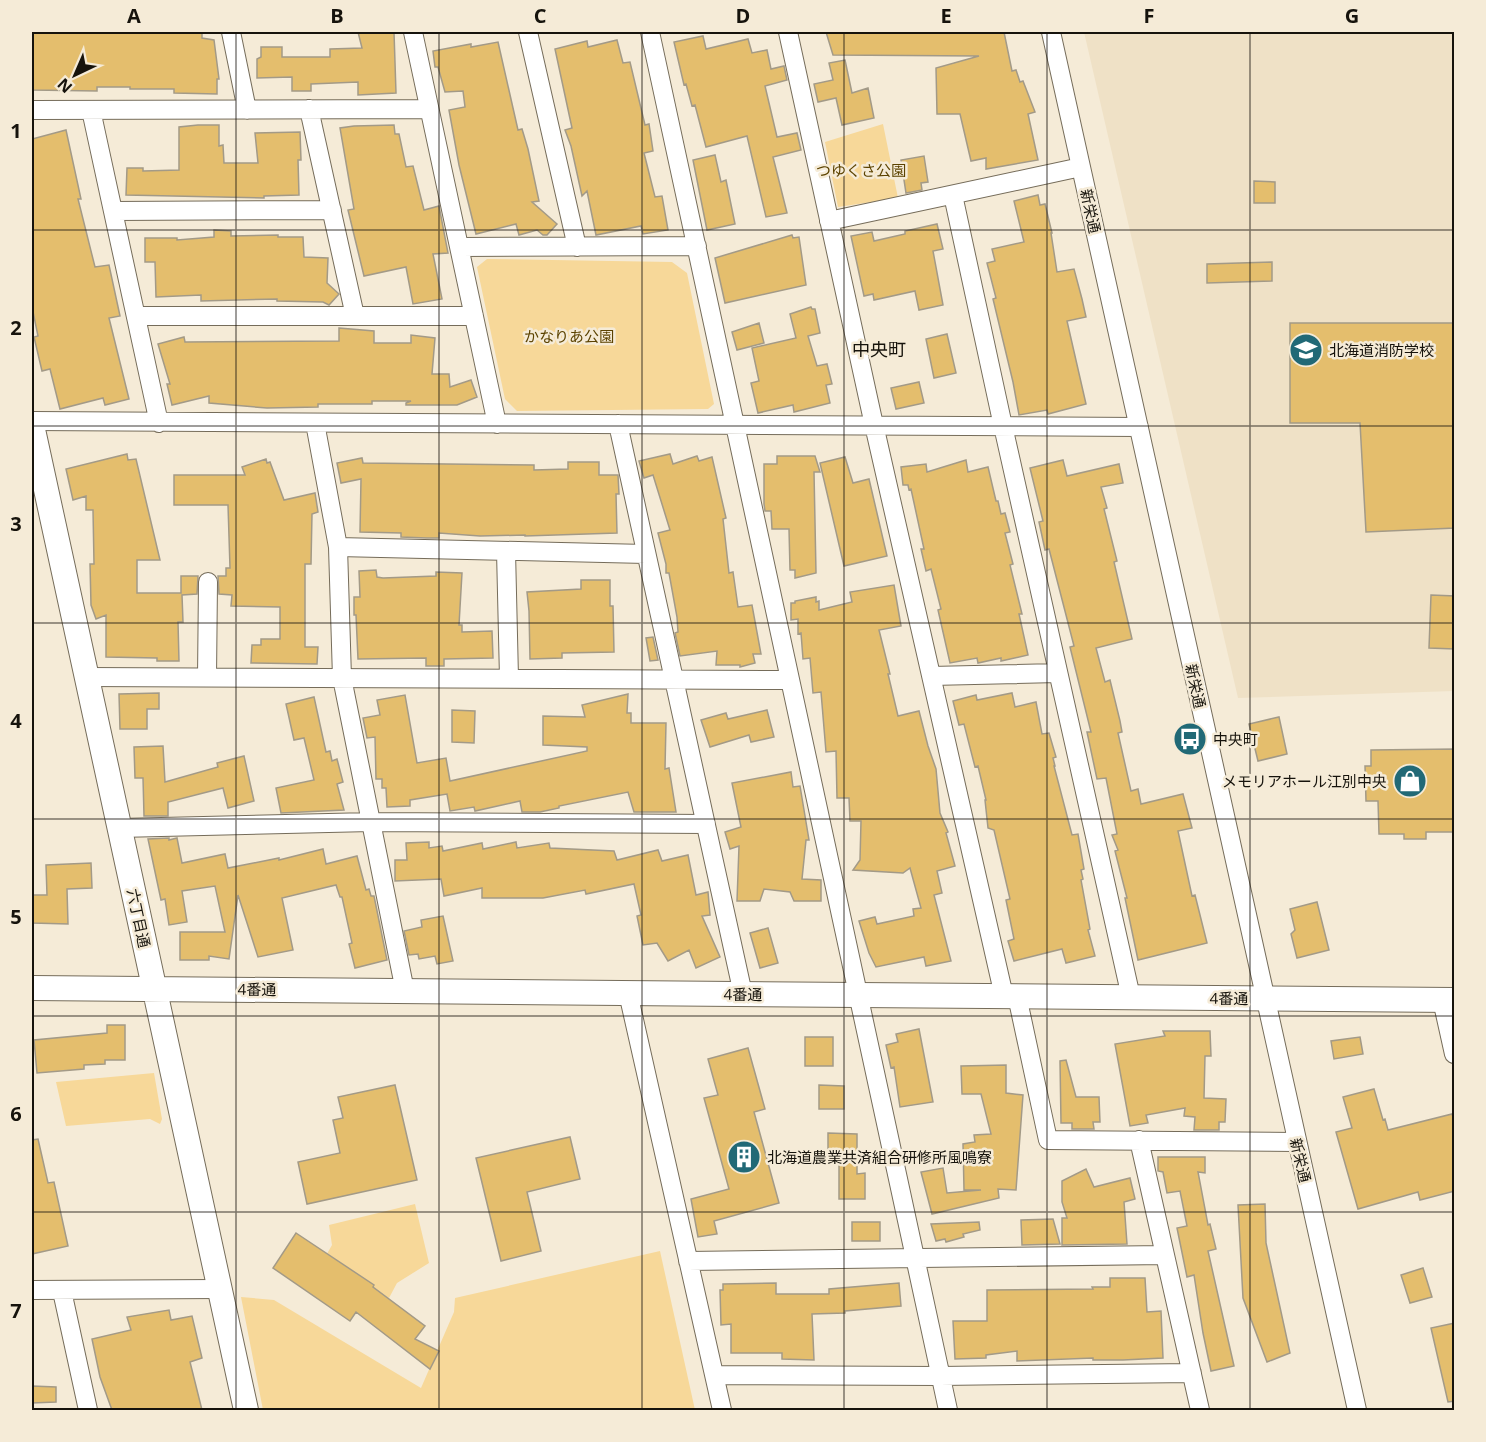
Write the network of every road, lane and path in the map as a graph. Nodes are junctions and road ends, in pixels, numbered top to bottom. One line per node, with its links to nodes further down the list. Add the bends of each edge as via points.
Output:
1 (231, 32): 11 (street)
2 (413, 32): 8 (street)
3 (528, 32): 19 (street)
4 (650, 32): 17 (street)
5 (788, 32): 16 (street)
6 (1052, 32): 12 (street, 新栄通)
7 (309, 109): 8 (street); 11 (street); 14 (street)
8 (429, 109): 18 (street)
9 (32, 110): 10 (street)
10 (91, 110): 11 (street); 15 (street)
11 (248, 110)
12 (1082, 167): 13 (street); 31 (street, 新栄通)
13 (953, 195): 16 (street); 30 (street)
14 (332, 210): 15 (street); 21 (street)
15 (113, 211): 20 (street)
16 (829, 221): 29 (street)
17 (697, 246): 19 (street); 28 (street)
18 (459, 247): 19 (street); 22 (street)
19 (577, 247)
20 (136, 316): 21 (street); 24 (street)
21 (355, 316): 22 (street)
22 (474, 316): 26 (street)
23 (32, 423): 24 (street); 37 (street, 六丁目通)
24 (159, 423): 25 (street)
25 (315, 423): 26 (street); 32 (street)
26 (497, 424): 27 (street)
27 (618, 424): 28 (street); 34 (street)
28 (735, 425): 29 (street); 43 (street)
29 (874, 425): 30 (street); 38 (street)
30 (1003, 426): 31 (street); 36 (street)
31 (1139, 427): 55 (street, 新栄通)
32 (339, 547): 33 (street); 40 (street)
33 (507, 551): 34 (street); 41 (street)
34 (646, 554): 42 (street)
35 (208, 582): 39 (street)
36 (1058, 673): 38 (street); 54 (street)
37 (86, 676): 39 (street); 46 (street, 六丁目通)
38 (931, 676): 53 (street)
39 (207, 677): 40 (street)
40 (342, 678): 41 (street); 44 (street)
41 (509, 678): 42 (street)
42 (674, 678): 43 (street); 45 (street)
43 (790, 680): 52 (street)
44 (371, 822): 45 (street); 46 (street); 49 (street)
45 (706, 824): 51 (street)
46 (119, 828): 48 (street, 六丁目通)
47 (32, 988): 48 (street, 4番通)
48 (154, 988): 49 (street, 4番通); 63 (street, 六丁目通)
49 (405, 991): 50 (street, 4番通)
50 (628, 993): 51 (street, 4番通); 62 (street)
51 (743, 994): 52 (street, 4番通)
52 (857, 995): 53 (street, 4番通); 61 (street)
53 (1010, 996): 54 (street, 4番通); 58 (street, via 1048,1140)
54 (1131, 997): 55 (street, 4番通)
55 (1266, 999): 56 (street, 4番通); 59 (street, 新栄通)
56 (1448, 999): 57 (street)
57 (1455, 1054)
58 (1138, 1140): 59 (street); 60 (street)
59 (1297, 1142): 74 (street, 新栄通)
60 (1165, 1255): 61 (street); 66 (street)
61 (915, 1259): 62 (street); 68 (street)
62 (688, 1261): 67 (street)
63 (219, 1289): 65 (street); 70 (street, 六丁目通)
64 (32, 1290): 65 (street)
65 (63, 1291): 69 (street)
66 (1192, 1373): 68 (street); 73 (street)
67 (714, 1376): 68 (street); 71 (street)
68 (940, 1376): 72 (street)
69 (88, 1410)
70 (246, 1410)
71 (722, 1410)
72 (948, 1410)
73 (1200, 1410)
74 (1357, 1410)

